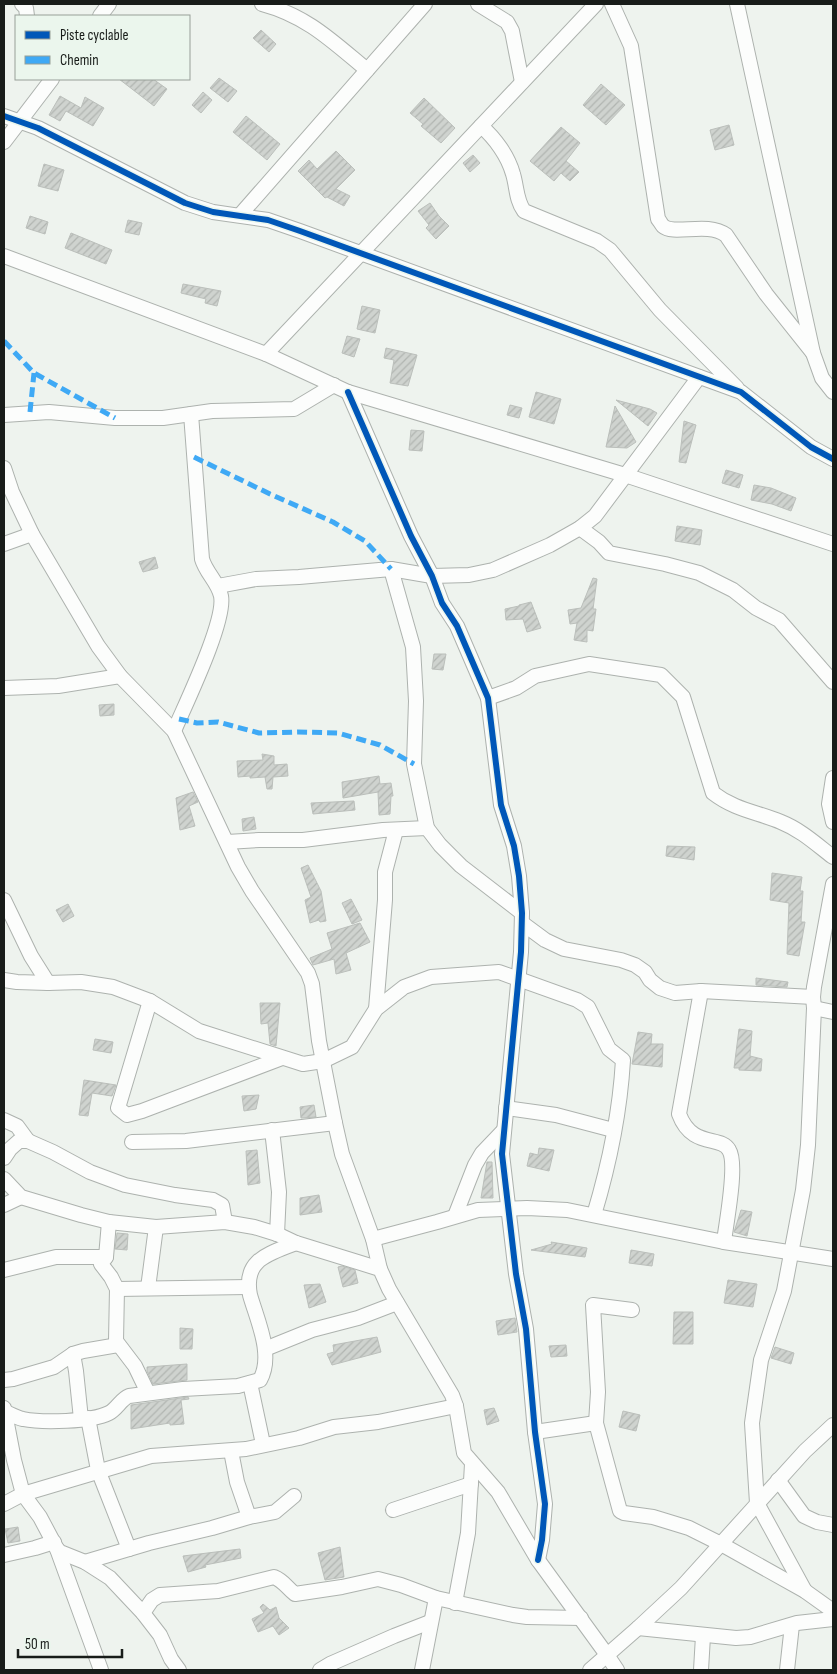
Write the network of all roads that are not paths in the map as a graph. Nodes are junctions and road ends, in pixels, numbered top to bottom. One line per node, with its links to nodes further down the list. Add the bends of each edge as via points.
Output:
1 (22, 4): 9 (street)
2 (109, 4): 10 (street)
3 (262, 4): 11 (street, via 285,10 316,28)
4 (425, 4): 11 (street)
5 (478, 4): 14 (street, via 507,22 512,31)
6 (596, 4): 14 (street)
7 (612, 4): 23 (street, via 631,46 658,219 664,227 671,229 713,228 726,235 766,294)
8 (737, 4): 23 (street)
9 (27, 15)
10 (101, 15)
11 (367, 70): 20 (street)
12 (37, 80): 15 (street)
13 (51, 80): 15 (street)
14 (522, 82): 18 (street)
15 (40, 94): 17 (street)
16 (4, 116): 17 (street)
17 (19, 122): 19 (street); 20 (street, via 38,128 184,202 214,212)
18 (481, 126): 21 (street); 28 (street, via 494,137 513,173 519,204 524,211 597,241 610,250 660,310)
19 (4, 142)
20 (240, 215): 21 (street, via 268,220)
21 (362, 253): 24 (street); 25 (street)
22 (4, 256): 24 (street)
23 (813, 353): 29 (street, via 822,378)
24 (266, 354): 26 (street)
25 (699, 377): 28 (street); 34 (street)
26 (334, 385): 27 (street); 31 (street, via 294,409)
27 (348, 392): 34 (street); 40 (street, via 410,536)
28 (741, 392): 32 (street, via 811,447)
29 (833, 392)
30 (4, 414): 31 (street, via 49,412 115,418 163,418)
31 (190, 414): 41 (street, via 202,559)
32 (833, 460)
33 (4, 468): 36 (street)
34 (625, 475): 35 (street, via 596,516); 38 (street)
35 (580, 528): 40 (street, via 493,570 469,575); 43 (street, via 609,552 699,574 733,590 756,608 779,620)
36 (32, 534): 37 (street); 42 (street, via 98,646)
37 (4, 544)
38 (833, 544)
39 (391, 569): 40 (street); 41 (street, via 256,579); 49 (street, via 412,647 416,701 414,764)
40 (432, 576): 45 (street)
41 (218, 586): 46 (street, via 222,606 213,637)
42 (120, 676): 44 (street, via 58,686); 46 (street)
43 (833, 682)
44 (4, 688)
45 (488, 698): 52 (street, via 516,688 535,676 589,664 660,675 683,697 713,793 735,807 798,830); 55 (street, via 501,805 514,846)
46 (174, 731): 51 (street)
47 (833, 778): 48 (street, via 829,804)
48 (833, 822)
49 (427, 828): 50 (street); 55 (street, via 460,866)
50 (396, 830): 51 (street, via 310,840); 62 (street, via 385,872)
51 (227, 842): 65 (street, via 252,891 308,973)
52 (833, 857)
53 (833, 884): 61 (street, via 818,962)
54 (4, 900): 58 (street)
55 (522, 918): 56 (street); 59 (street, via 544,940 564,949 635,965 660,988 675,993)
56 (519, 979): 62 (street, via 499,972 431,977 404,987); 66 (street); 70 (street, via 578,1000 588,1007 609,1049 623,1060)
57 (4, 980): 58 (street)
58 (48, 984): 60 (street, via 81,982 102,985)
59 (701, 991): 61 (street); 86 (street, via 679,1114 692,1134 725,1146 730,1152 733,1169)
60 (150, 1001): 64 (street, via 199,1031); 64 (street, via 118,1108 127,1115)
61 (814, 1003): 63 (street); 88 (street, via 808,1145)
62 (376, 1009): 65 (street, via 352,1047)
63 (833, 1012)
64 (282, 1058): 65 (street, via 303,1064)
65 (323, 1062): 68 (street)
66 (506, 1108): 70 (street, via 556,1115); 71 (street)
67 (4, 1120): 72 (street, via 17,1126)
68 (335, 1123): 69 (street); 85 (street, via 342,1154)
69 (272, 1130): 73 (street, via 186,1141); 84 (street, via 279,1192)
70 (614, 1130): 79 (street)
71 (504, 1131): 78 (street, via 503,1167); 80 (street, via 475,1165)
72 (28, 1141): 74 (street, via 19,1141); 82 (street, via 90,1172 125,1184 213,1200 222,1205)
73 (132, 1142)
74 (4, 1158)
75 (4, 1179): 76 (street)
76 (22, 1196): 77 (street); 81 (street)
77 (4, 1205)
78 (510, 1208): 79 (street, via 567,1210); 80 (street, via 478,1210); 109 (street)
79 (594, 1215): 86 (street)
80 (455, 1216): 85 (street)
81 (109, 1222): 83 (street); 89 (street)
82 (225, 1222): 83 (street); 84 (street)
83 (156, 1227): 94 (street)
84 (277, 1234): 87 (street)
85 (373, 1239): 91 (street)
86 (724, 1242): 88 (street)
87 (296, 1243): 91 (street); 93 (street, via 258,1260 252,1267)
88 (792, 1252): 90 (street); 118 (street, via 784,1290 761,1360 752,1423)
89 (106, 1257): 92 (street, via 56,1258); 95 (street, via 101,1264)
90 (833, 1258)
91 (380, 1269): 96 (street)
92 (4, 1270)
93 (248, 1287): 94 (street); 99 (street)
94 (148, 1288): 95 (street)
95 (117, 1289): 98 (street)
96 (397, 1303): 99 (street, via 312,1330); 104 (street)
97 (632, 1310): 107 (street, via 593,1305 598,1392)
98 (118, 1345): 100 (street); 103 (street, via 135,1366)
99 (265, 1350): 102 (street, via 262,1376)
100 (73, 1354): 101 (street, via 58,1366); 106 (street)
101 (4, 1380)
102 (250, 1383): 103 (street); 110 (street)
103 (148, 1393): 106 (street, via 126,1397 109,1413)
104 (456, 1406): 110 (street, via 378,1422 334,1427); 112 (street, via 462,1446)
105 (4, 1410): 106 (street, via 22,1419 45,1422); 116 (street)
106 (84, 1418): 113 (street)
107 (596, 1423): 109 (street); 123 (street, via 620,1511 671,1522)
108 (833, 1426): 114 (street)
109 (535, 1432): 127 (street, via 545,1504)
110 (264, 1444): 111 (street)
111 (231, 1450): 113 (street, via 151,1456); 121 (street, via 237,1482)
112 (472, 1464): 115 (street); 127 (street, via 498,1492)
113 (98, 1470): 116 (street); 125 (street)
114 (778, 1480): 118 (street); 122 (street, via 804,1516)
115 (471, 1484): 120 (street); 131 (street, via 468,1533)
116 (23, 1494): 119 (street); 124 (street)
117 (294, 1496): 121 (street, via 275,1512)
118 (757, 1503): 123 (street); 129 (street)
119 (4, 1504)
120 (393, 1510)
121 (249, 1517): 125 (street)
122 (833, 1525)
123 (721, 1544): 129 (street); 138 (street)
124 (55, 1545): 126 (street); 128 (street, via 60,1552); 141 (street)
125 (129, 1549): 128 (street)
126 (4, 1555)
127 (538, 1560): 134 (street)
128 (85, 1562): 133 (street, via 110,1578)
129 (805, 1591): 132 (street)
130 (436, 1598): 131 (street); 133 (street, via 378,1579 295,1594 283,1581 274,1577 218,1591 160,1595); 136 (street)
131 (455, 1603): 134 (street, via 527,1617)
132 (833, 1611)
133 (143, 1613): 142 (street, via 160,1635 170,1659)
134 (582, 1618): 140 (street)
135 (833, 1619): 137 (street)
136 (430, 1622): 143 (street); 144 (street)
137 (792, 1625): 139 (street, via 750,1637); 148 (street)
138 (638, 1628): 139 (street); 140 (street)
139 (703, 1636): 147 (street)
140 (607, 1655): 145 (street); 146 (street)
141 (100, 1670)
142 (179, 1670)
143 (320, 1670)
144 (422, 1670)
145 (590, 1670)
146 (616, 1670)
147 (701, 1670)
148 (787, 1670)

